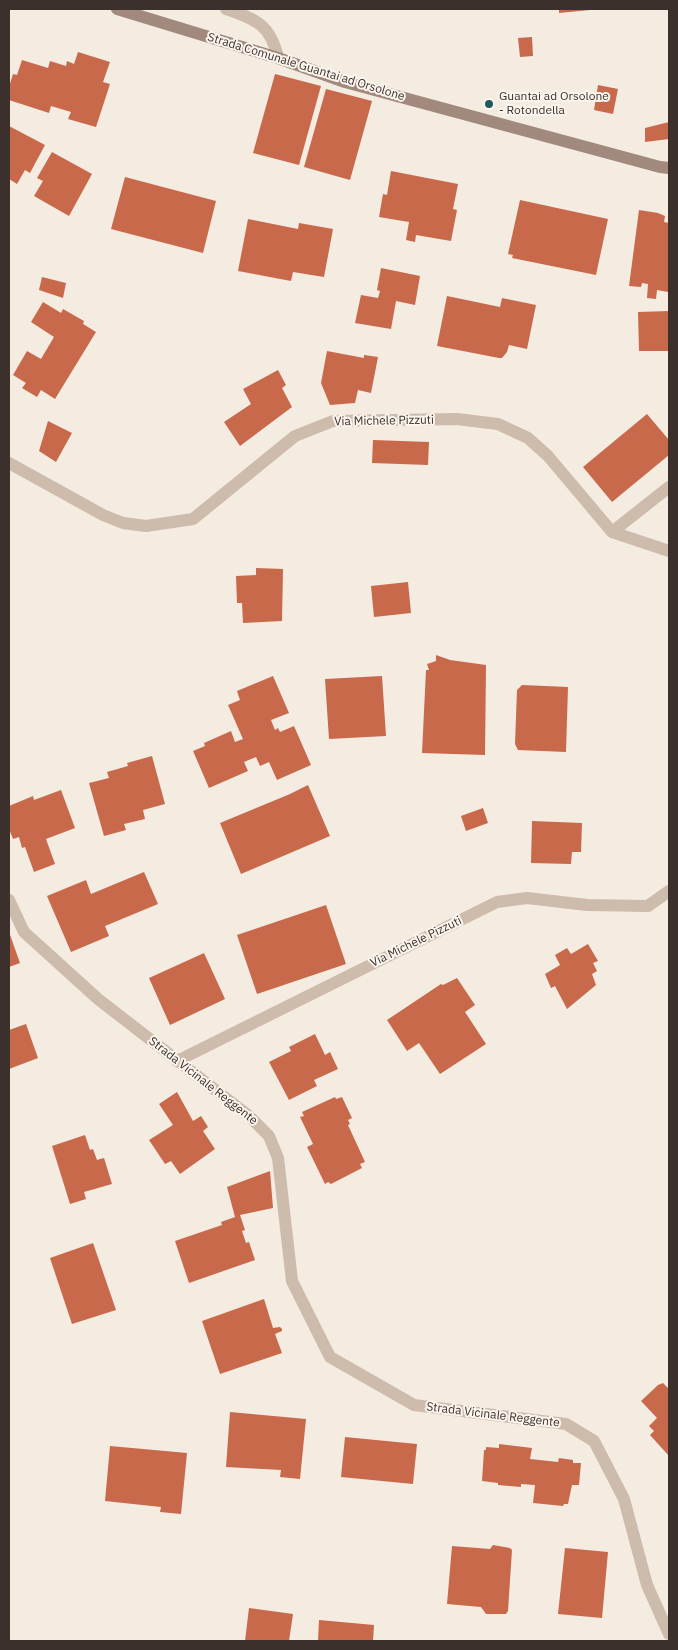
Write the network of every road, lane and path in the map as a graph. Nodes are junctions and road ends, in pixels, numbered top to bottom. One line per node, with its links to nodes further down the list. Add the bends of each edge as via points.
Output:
1 (117, 9): 3 (street, Strada Comunale Guantai ad Orsolone)
2 (226, 9): 3 (street, via 258,22 271,34)
3 (278, 58): 4 (street, Strada Comunale Guantai ad Orsolone, via 344,82)
4 (669, 168)
5 (9, 463): 7 (street, Via Michele Pizzuti, via 103,515 123,523 146,526 193,519 295,436 334,420 457,420 498,424 528,438 548,456)
6 (669, 486): 7 (street)
7 (612, 532): 8 (street)
8 (669, 551)
9 (669, 891): 11 (street, Via Michele Pizzuti, via 648,906 587,905 527,898 497,902)
10 (9, 900): 11 (street, Strada Vicinale Reggente, via 24,932 98,999)
11 (177, 1061): 12 (street, Strada Vicinale Reggente, via 270,1136 278,1158 292,1281 330,1357 414,1405 566,1424 594,1441 624,1499 647,1585)
12 (669, 1634)

